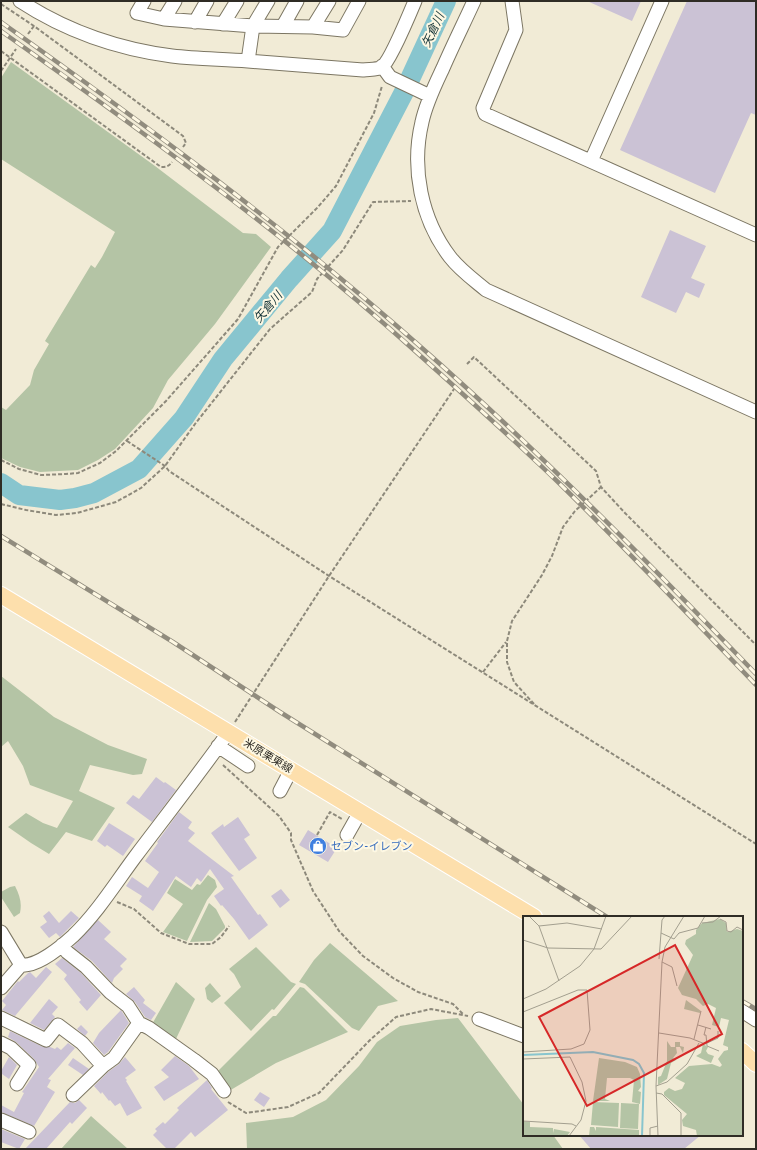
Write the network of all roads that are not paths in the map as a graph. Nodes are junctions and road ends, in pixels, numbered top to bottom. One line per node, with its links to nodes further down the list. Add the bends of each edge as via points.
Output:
1 (20, 1): 20 (street, via 76,32 104,42 173,56)
2 (144, 1): 14 (street, via 137,13)
3 (175, 1): 14 (street)
4 (207, 1): 15 (street)
5 (237, 1): 16 (street)
6 (268, 1): 17 (street)
7 (297, 1): 18 (street)
8 (329, 1): 19 (street)
9 (359, 1): 19 (street, via 343,30)
10 (415, 1): 21 (street, via 389,57)
11 (474, 1): 22 (street)
12 (512, 1): 23 (street, via 516,30 483,108 485,114)
13 (662, 1): 23 (street)
14 (164, 19): 15 (street)
15 (195, 22): 16 (street)
16 (223, 24): 17 (street)
17 (253, 26): 18 (street); 20 (street)
18 (283, 26): 19 (street)
19 (313, 27)
20 (248, 61): 21 (street, via 376,69)
21 (386, 72): 22 (street)
22 (428, 95): 25 (street, via 417,154 422,199 438,239 451,258 469,276 486,290 504,299)
23 (591, 161): 24 (street)
24 (756, 235)
25 (756, 412)
26 (1, 596): 27 (main road, 米原栗東線)
27 (228, 733): 28 (street); 30 (main road, 米原栗東線)
28 (215, 750): 29 (street); 36 (street, via 105,898)
29 (248, 766)
30 (291, 770): 31 (street); 32 (main road, 米原栗東線)
31 (280, 791)
32 (360, 812): 33 (street); 34 (main road, 米原栗東線)
33 (347, 835)
34 (532, 916)
35 (1, 932): 37 (street)
36 (62, 945): 37 (street, via 39,962); 43 (street, via 128,1006)
37 (21, 965): 38 (street)
38 (1, 988)
39 (743, 1012): 42 (street)
40 (1, 1018): 48 (street, via 46,1040 58,1025 82,1043)
41 (479, 1019): 44 (street)
42 (756, 1020)
43 (139, 1023): 48 (street, via 114,1058); 50 (street, via 212,1074)
44 (523, 1036)
45 (1, 1043): 49 (street, via 11,1048 29,1065)
46 (743, 1052): 47 (main road)
47 (756, 1064)
48 (103, 1066): 51 (street)
49 (17, 1084)
50 (224, 1091)
51 (73, 1094)
52 (1, 1120): 53 (street)
53 (30, 1132)

